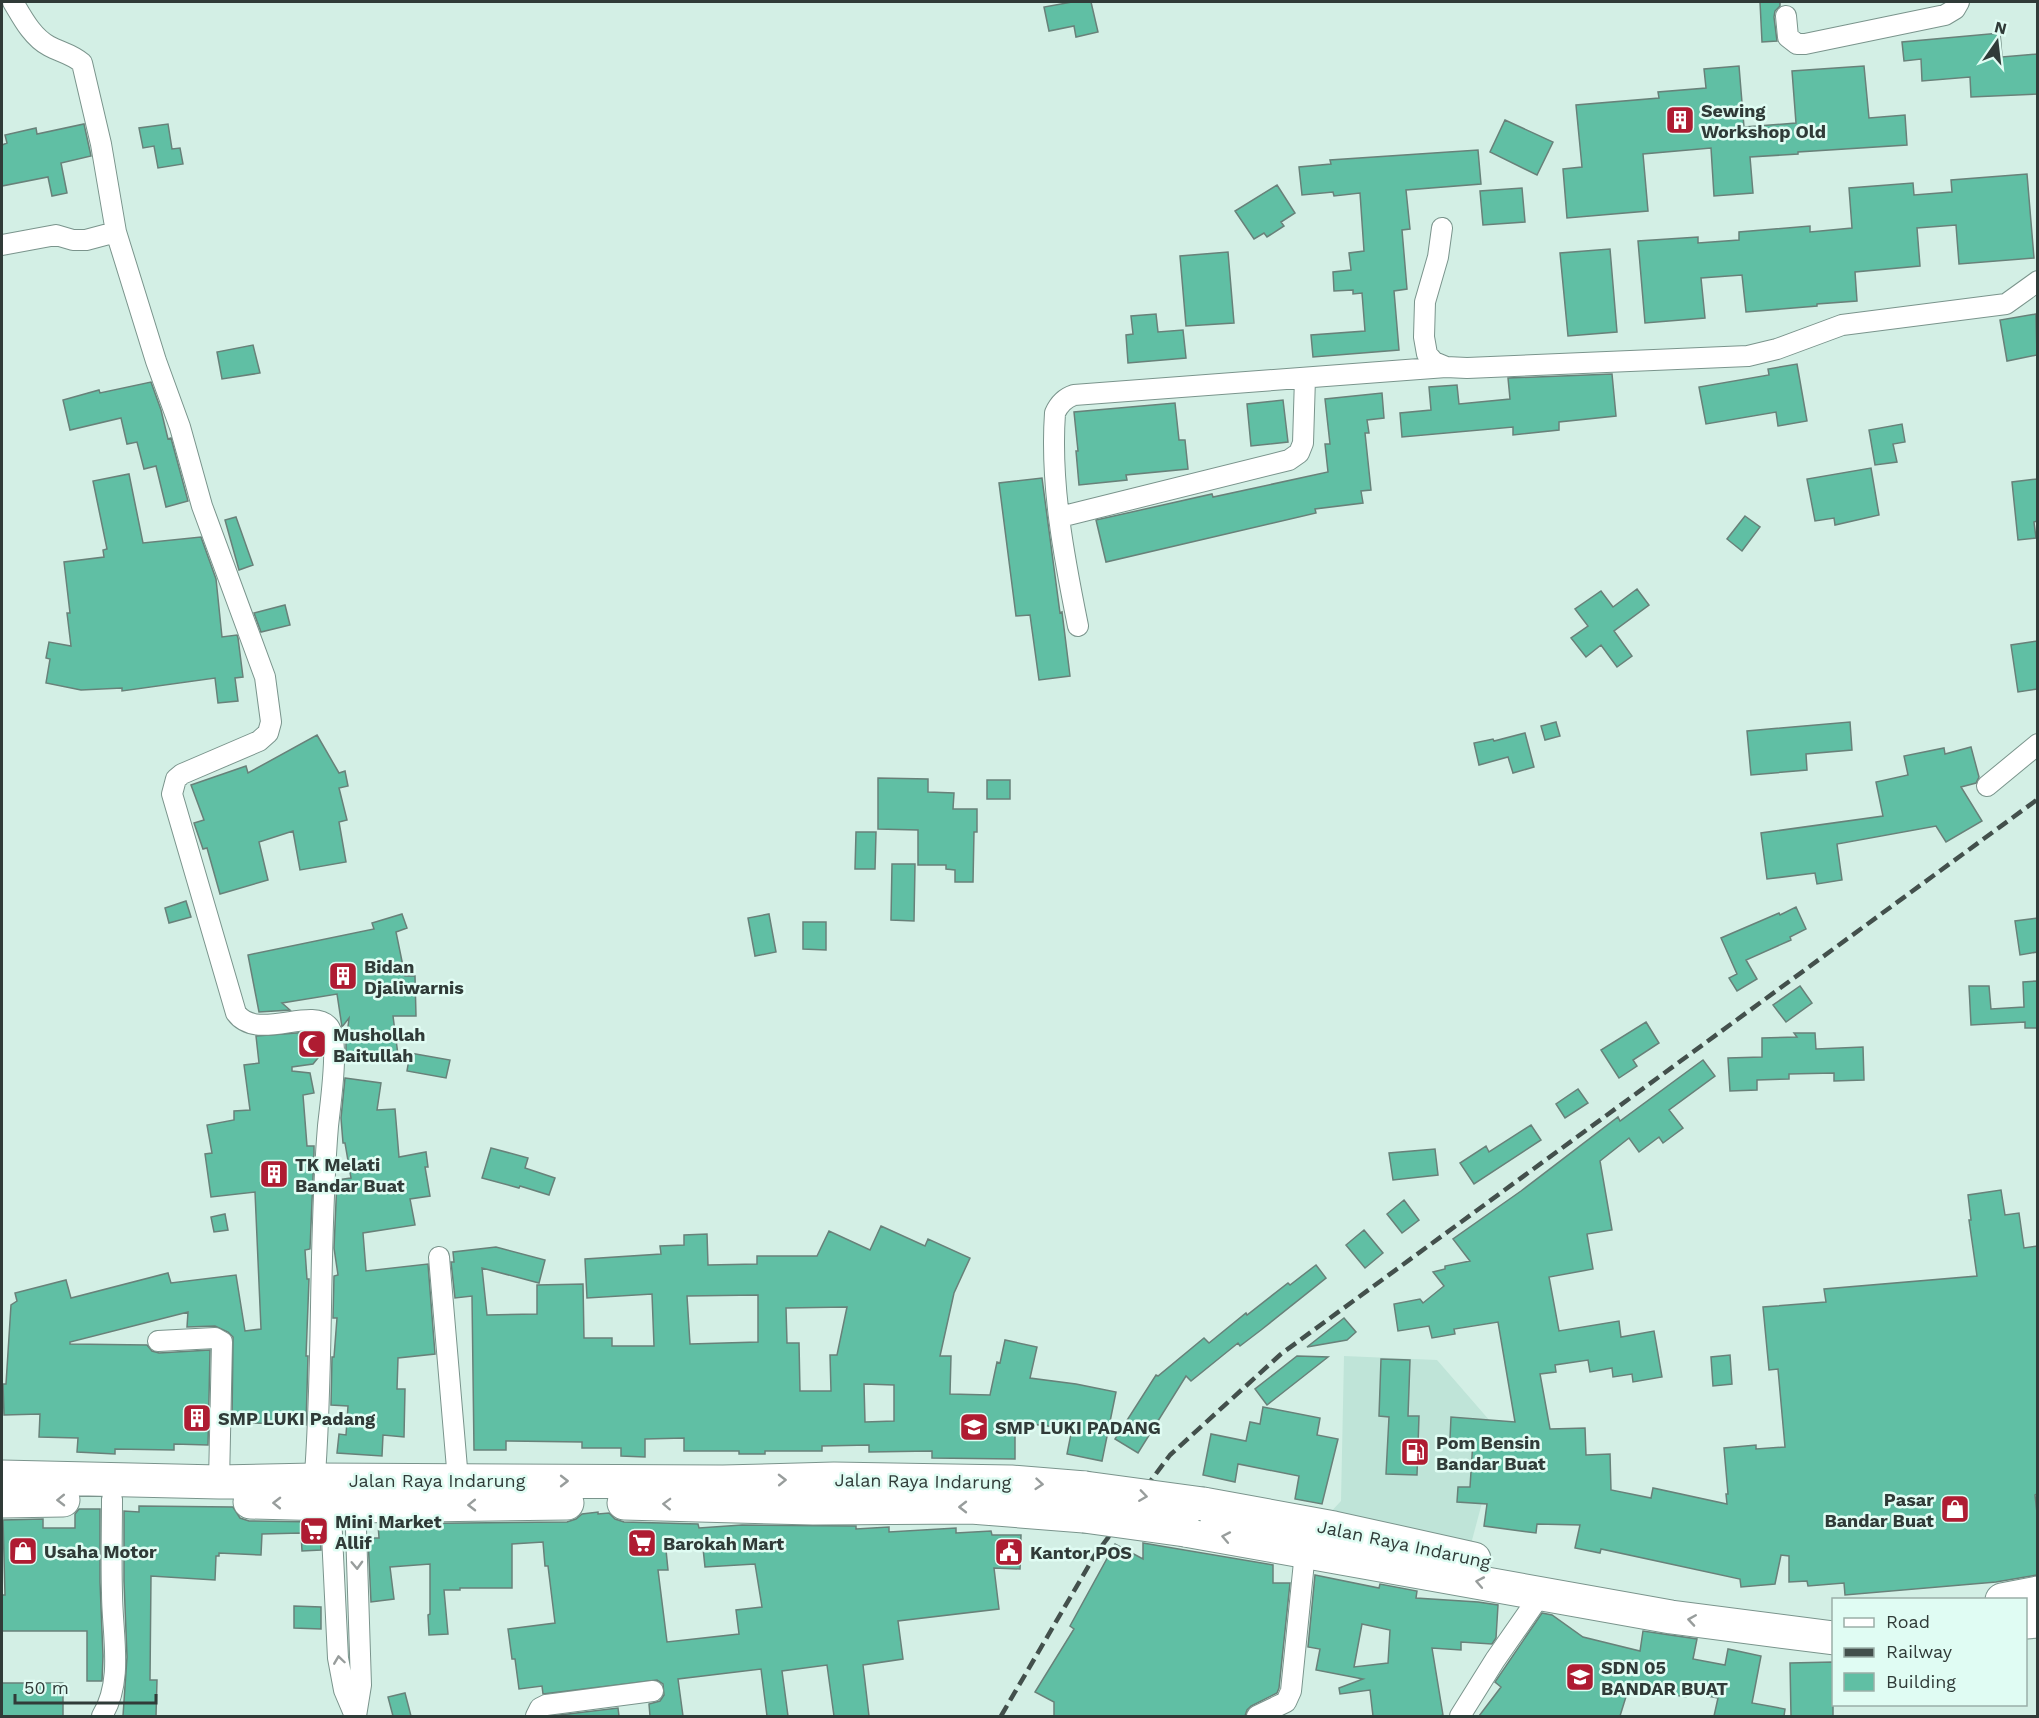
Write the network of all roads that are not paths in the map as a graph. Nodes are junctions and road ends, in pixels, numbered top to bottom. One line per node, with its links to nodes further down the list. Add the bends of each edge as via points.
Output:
1 (13, 2): 5 (street, via 32,31 48,45 82,63)
2 (1959, 2): 3 (street, via 1945,15 1805,44 1797,44 1788,37)
3 (1785, 16)
4 (1442, 228): 8 (street, via 1425,302 1424,337 1427,354)
5 (116, 232): 6 (street, via 86,240 56,235); 19 (street, via 202,506 265,677 271,722 268,733 259,741 182,774 176,779 172,794 240,1019 254,1025 324,1022 332,1033 333,1070 324,1174 320,1389)
6 (2, 245)
7 (2037, 281): 8 (street, via 2006,304 1842,326 1748,356)
8 (1446, 367): 9 (street)
9 (1305, 378): 10 (street, via 1303,443 1299,453 1289,460); 10 (street, via 1066,397 1055,413 1053,438)
10 (1060, 517): 11 (street)
11 (1078, 626)
12 (2037, 744): 13 (street)
13 (1987, 786)
14 (439, 1257): 17 (street)
15 (158, 1341): 18 (street, via 215,1338 222,1342)
16 (2, 1477): 18 (highway, Jalan Raya Indarung)
17 (458, 1480): 19 (highway, Jalan Raya Indarung); 20 (highway, Jalan Raya Indarung, one-way to 20)
18 (219, 1482): 19 (highway, Jalan Raya Indarung)
19 (333, 1492): 20 (highway, Jalan Raya Indarung, one-way to 19, via 594,1502); 21 (highway, Jalan Raya Indarung, one-way to 21); 31 (street, via 361,1685)
20 (724, 1494): 23 (highway, Jalan Raya Indarung, bridge, via 813,1508 1085,1502 1194,1517)
21 (112, 1499): 22 (highway, Jalan Raya Indarung, one-way to 22); 30 (street, via 116,1669 109,1706)
22 (2, 1501)
23 (1287, 1539): 25 (highway, Jalan Raya Indarung, one-way to 23); 27 (highway, Jalan Raya Indarung, via 1537,1573 1741,1608); 33 (street, via 1291,1691 1286,1702)
24 (2037, 1593): 26 (highway)
25 (1542, 1594): 28 (highway, Jalan Raya Indarung, one-way to 25, via 1696,1621); 34 (street)
26 (2008, 1598)
27 (1832, 1616)
28 (1832, 1638)
29 (653, 1691): 32 (street, via 546,1705)
30 (102, 1716)
31 (355, 1716)
32 (536, 1716)
33 (1257, 1716)
34 (1460, 1716)

